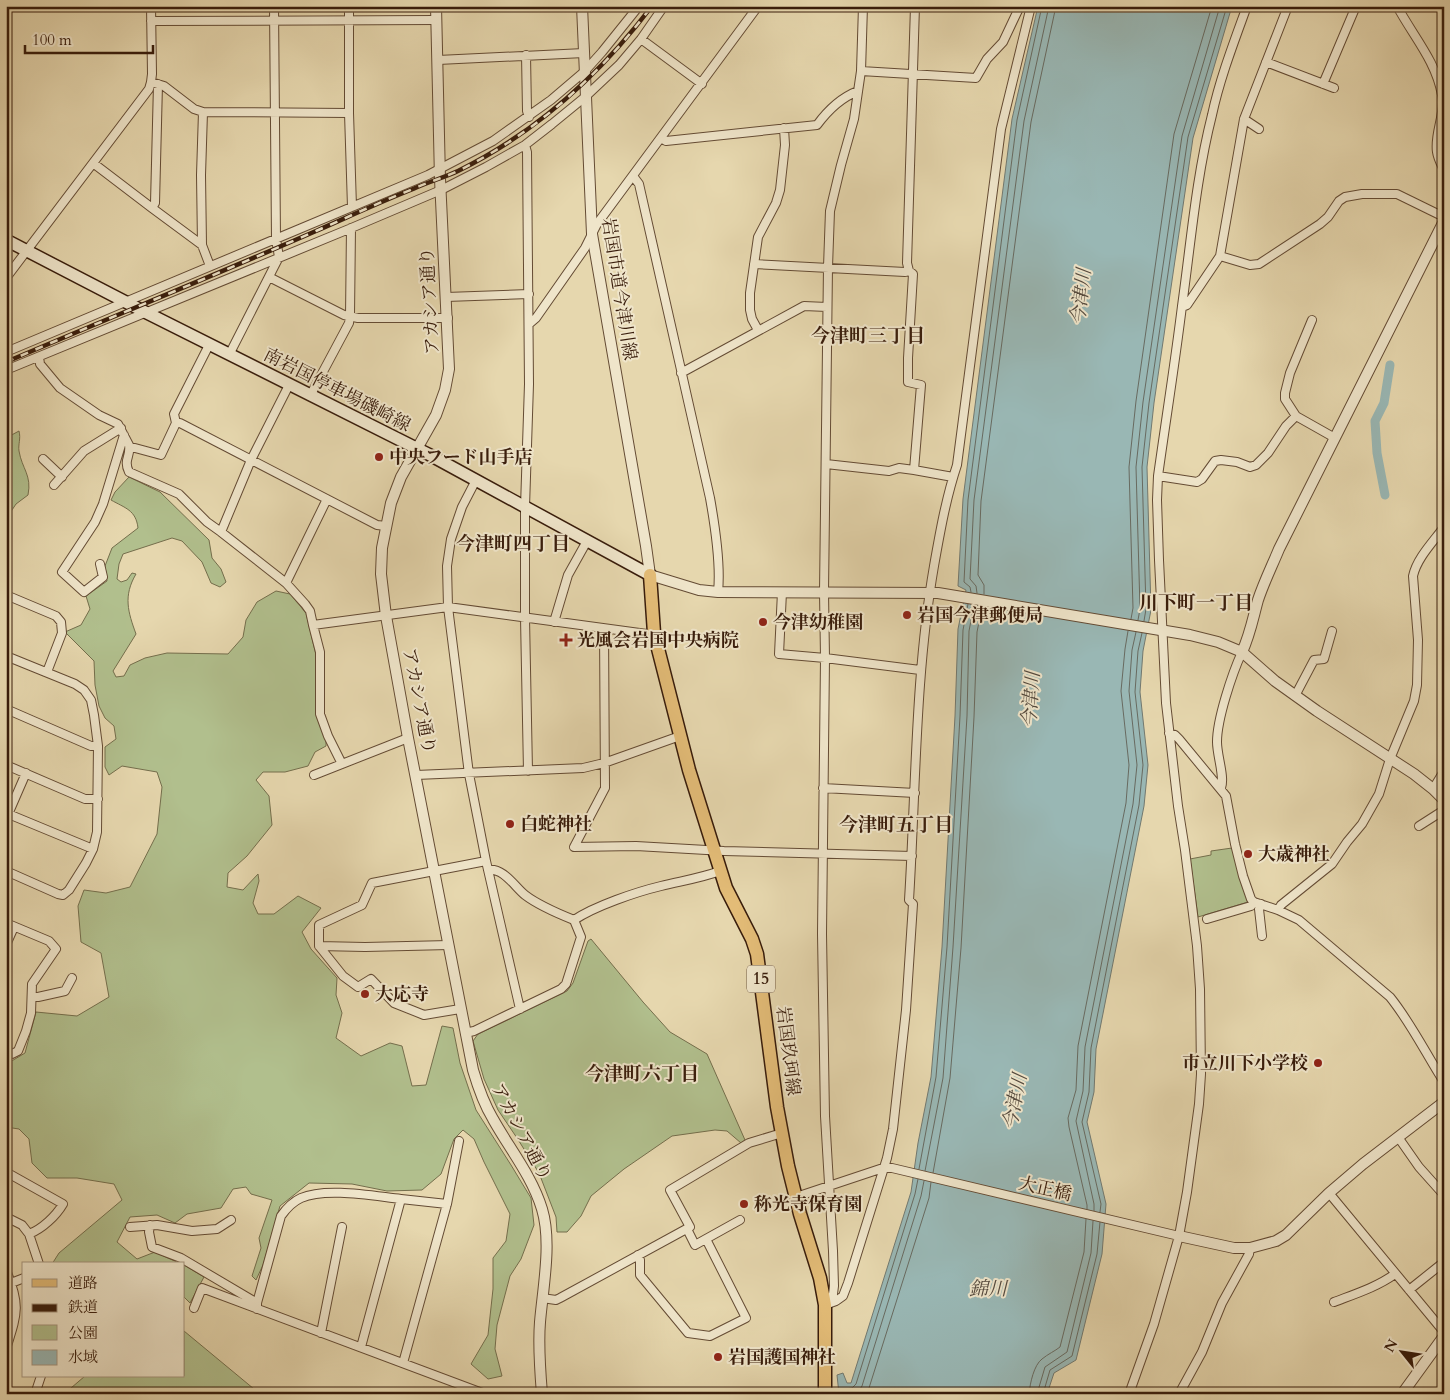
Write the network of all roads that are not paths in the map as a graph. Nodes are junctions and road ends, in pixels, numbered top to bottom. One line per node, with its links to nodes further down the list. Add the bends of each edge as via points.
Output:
1 (151, 6): 17 (street)
2 (274, 6): 18 (street)
3 (349, 6): 20 (street)
4 (436, 6): 19 (street, アカシア通り)
5 (582, 6): 22 (street, 岩国市道今津川線)
6 (640, 6): 26 (street)
7 (664, 6): 21 (street)
8 (758, 6): 30 (street)
9 (863, 6): 27 (street)
10 (915, 6): 28 (street)
11 (1020, 6): 28 (street, via 1003,42 987,59 976,78)
12 (1031, 6): 98 (street, via 1001,129)
13 (1247, 6): 71 (street, via 1212,114 1196,198)
14 (1288, 6): 25 (street)
15 (1356, 6): 31 (street)
16 (1397, 6): 46 (street, via 1425,50 1440,87 1443,98 1437,151)
17 (152, 20): 18 (street); 29 (street)
18 (275, 20): 20 (street); 36 (street)
19 (437, 20): 20 (street); 24 (street, アカシア通り)
20 (349, 21): 37 (street)
21 (640, 39): 30 (street); 34 (street, via 619,65)
22 (584, 53): 23 (street); 26 (street, 岩国市道今津川線)
23 (526, 55): 24 (street); 38 (street)
24 (438, 60): 45 (street, アカシア通り)
25 (1266, 62): 31 (street); 39 (street)
26 (585, 71): 34 (street, 岩国市道今津川線); 38 (street)
27 (861, 71): 28 (street); 33 (street)
28 (912, 74): 64 (street)
29 (155, 83): 35 (street); 44 (street); 50 (street, via 155,203)
30 (702, 84): 42 (street)
31 (1323, 84): 32 (street)
32 (1334, 88)
33 (858, 91): 40 (street, via 836,104 817,125); 63 (street, via 830,211)
34 (585, 97): 43 (street); 54 (street, 岩国市道今津川線)
35 (203, 112): 36 (street); 57 (street)
36 (275, 112): 37 (street); 55 (street)
37 (349, 113): 49 (street)
38 (529, 117): 45 (street, via 493,141)
39 (1244, 119): 41 (street); 59 (street)
40 (784, 128): 42 (street); 61 (street, via 780,190 758,237)
41 (1259, 129)
42 (661, 138): 47 (street)
43 (524, 145): 48 (street); 67 (street, via 527,152)
44 (93, 163): 50 (street); 58 (street)
45 (440, 169): 48 (street, アカシア通り); 49 (street)
46 (1444, 170)
47 (633, 176): 54 (street); 83 (street, via 639,184)
48 (441, 190): 53 (street); 68 (street, アカシア通り)
49 (352, 207): 55 (street)
50 (152, 208): 57 (street)
51 (1444, 217): 59 (street, via 1397,194 1362,194 1339,201 1320,224 1259,264 1250,265)
52 (1444, 221): 89 (street)
53 (351, 228): 60 (street); 73 (street)
54 (592, 234): 76 (street, via 580,256); 108 (street, 岩国市道今津川線)
55 (276, 239): 60 (street); 62 (street)
56 (6, 240): 58 (main road, 南岩国停車場磯崎線)
57 (202, 245): 62 (street)
58 (27, 250): 66 (street); 69 (main road, 南岩国停車場磯崎線)
59 (1220, 256): 71 (street, via 1187,305)
60 (279, 257): 65 (street); 72 (street)
61 (754, 264): 63 (street); 77 (street, via 750,310)
62 (210, 266): 69 (street)
63 (828, 267): 64 (street); 70 (street)
64 (909, 271): 95 (street, via 913,274 908,382 921,385)
65 (269, 277): 73 (street); 80 (street)
66 (6, 278)
67 (529, 294): 68 (street); 76 (street)
68 (446, 297): 74 (street, アカシア通り)
69 (126, 302): 72 (main road, 南岩国停車場磯崎線); 79 (street)
70 (827, 307): 77 (street, via 804,306); 94 (street)
71 (1182, 307): 97 (street)
72 (147, 313): 78 (main road, 南岩国停車場磯崎線); 81 (street)
73 (350, 316): 74 (street); 85 (street)
74 (448, 318): 91 (street, アカシア通り, via 450,369 445,390 436,415)
75 (1312, 320): 86 (street, via 1290,372 1285,393 1285,400)
76 (529, 324): 102 (street)
77 (758, 330): 83 (street)
78 (210, 345): 80 (main road, 南岩国停車場磯崎線); 87 (street, via 174,414)
79 (6, 352)
80 (228, 355): 84 (main road, 南岩国停車場磯崎線)
81 (39, 357): 82 (street); 88 (street, via 40,364 60,388 118,424)
82 (6, 370)
83 (681, 373): 110 (street, via 710,498)
84 (289, 385): 85 (main road, 南岩国停車場磯崎線); 93 (street)
85 (310, 396): 91 (main road, 南岩国停車場磯崎線)
86 (1296, 416): 89 (street); 97 (street, via 1256,465 1250,467 1237,462 1215,461 1197,482)
87 (176, 423): 90 (street, via 161,455); 93 (street)
88 (122, 432): 90 (street); 96 (street, via 84,451); 107 (street, via 103,504 62,572 84,592 103,577)
89 (1334, 438): 124 (street, via 1266,579)
90 (130, 448): 105 (street, via 125,465 128,472 179,494)
91 (417, 448): 99 (main road, 南岩国停車場磯崎線); 103 (street, アカシア通り, via 401,477)
92 (44, 459): 96 (street)
93 (251, 460): 101 (street); 105 (street)
94 (826, 464): 95 (street, via 889,471 899,468); 112 (street)
95 (914, 470): 98 (street)
96 (62, 476): 100 (street)
97 (1158, 476): 121 (street)
98 (953, 478): 113 (street)
99 (476, 480): 102 (main road, 南岩国停車場磯崎線); 115 (street, via 451,539 446,566)
100 (54, 485)
101 (327, 499): 103 (street, via 377,525); 109 (street)
102 (525, 507): 106 (main road, 南岩国停車場磯崎線); 117 (street)
103 (386, 526): 116 (street, アカシア通り, via 381,574)
104 (1444, 528): 135 (street, via 1414,570 1417,685 1414,701)
105 (221, 532): 109 (street)
106 (587, 541): 108 (main road, 南岩国停車場磯崎線); 118 (street, via 568,575)
107 (100, 564)
108 (650, 574): 110 (street, via 699,590); 123 (main road, 岩国玖珂線 / 15)
109 (286, 583): 119 (street, via 306,604)
110 (718, 592): 111 (street)
111 (782, 592): 112 (street); 126 (street, via 779,654)
112 (824, 592): 113 (street); 126 (street)
113 (929, 593): 121 (street); 127 (street)
114 (6, 595): 128 (street, via 56,616 61,622 62,633)
115 (448, 608): 116 (street); 117 (street); 142 (street)
116 (386, 616): 119 (street); 133 (street, アカシア通り)
117 (525, 618): 118 (street); 139 (street)
118 (554, 622): 120 (street)
119 (313, 625): 136 (street, via 320,652 320,714)
120 (604, 629): 123 (street); 137 (street)
121 (1159, 630): 124 (street, via 1218,642); 131 (street)
122 (1332, 631): 129 (street, via 1324,659 1314,660)
123 (654, 633): 132 (main road, 岩国玖珂線 / 15)
124 (1242, 652): 129 (street); 146 (street, via 1227,692 1217,736)
125 (6, 656): 128 (street)
126 (826, 658): 127 (street); 145 (street)
127 (920, 670): 148 (street)
128 (47, 672): 134 (street, via 76,684 92,700)
129 (1295, 696): 135 (street)
130 (6, 709): 134 (street, via 91,746)
131 (1169, 733): 146 (street, via 1179,739); 199 (street, via 1197,946 1201,1038 1199,1104 1187,1192)
132 (680, 736): 137 (street); 155 (main road, 岩国玖珂線 / 15)
133 (408, 738): 136 (street); 144 (street, アカシア通り)
134 (98, 746): 149 (street)
135 (1390, 759): 147 (street); 164 (street, via 1379,794 1362,824 1332,864)
136 (342, 764): 143 (street)
137 (604, 764): 139 (street); 155 (street, via 605,788 574,847)
138 (6, 765): 141 (street)
139 (528, 771): 142 (street)
140 (1444, 771): 147 (street)
141 (26, 774): 149 (street, via 85,799); 152 (street)
142 (469, 774): 144 (street); 158 (street)
143 (314, 775)
144 (416, 775): 161 (street, アカシア通り)
145 (823, 788): 148 (street); 156 (street)
146 (1221, 788): 163 (street, via 1226,796 1243,876 1251,899)
147 (1433, 789): 150 (street)
148 (915, 793): 157 (street)
149 (98, 799): 154 (street, via 98,832)
150 (1444, 800)
151 (1444, 810): 153 (street)
152 (7, 815): 154 (street)
153 (1419, 826)
154 (93, 849): 160 (street, via 63,895)
155 (714, 850): 156 (street); 162 (main road, 岩国玖珂線 / 15)
156 (822, 854): 157 (street); 185 (street, via 825,1116)
157 (912, 856): 183 (street, via 909,900 913,904 913,913 906,1010 893,1129)
158 (486, 861): 159 (street); 161 (street)
159 (488, 870): 166 (street, via 500,872 527,897); 175 (street)
160 (6, 871)
161 (434, 871): 170 (street, アカシア通り); 171 (street, via 372,884 362,905 319,925)
162 (720, 871): 166 (street, via 608,903); 180 (main road, 岩国玖珂線 / 15, via 757,954)
163 (1258, 903): 164 (street); 165 (street); 168 (street)
164 (1278, 910): 178 (street, via 1299,920 1390,997)
165 (1207, 919)
166 (574, 920): 175 (street, via 581,936 566,984)
167 (10, 925): 169 (street); 173 (street, via 49,941 56,950 32,984)
168 (1262, 936)
169 (6, 945)
170 (449, 945): 171 (street); 174 (street, アカシア通り)
171 (319, 946): 174 (street, via 343,976 358,987 371,979 394,1003 424,1015)
172 (72, 978): 173 (street, via 65,991)
173 (32, 997): 177 (street, via 31,1013 18,1051)
174 (460, 1009): 176 (street, アカシア通り)
175 (520, 1009): 176 (street)
176 (465, 1033): 210 (street, アカシア通り, via 480,1093 542,1209 546,1232)
177 (6, 1052)
178 (1444, 1082)
179 (1444, 1102): 181 (street)
180 (782, 1133): 188 (main road, 岩国玖珂線 / 15); 197 (street, via 749,1144 670,1190 690,1227)
181 (1398, 1137): 186 (street); 187 (street)
182 (459, 1141): 190 (street)
183 (883, 1168): 185 (street); 199 (street, 大正橋); 212 (street, via 843,1296)
184 (6, 1172): 198 (street, via 63,1204 58,1212)
185 (829, 1186): 188 (street); 212 (street, via 834,1286)
186 (1329, 1193): 201 (street, via 1286,1235); 206 (street)
187 (1444, 1195)
188 (796, 1197): 212 (main road, 岩国玖珂線 / 15)
189 (401, 1199): 190 (street); 213 (street, via 314,1194 288,1206 281,1216); 218 (street)
190 (447, 1204): 220 (street)
191 (6, 1217): 198 (street, via 22,1225)
192 (231, 1220): 194 (street, via 217,1229 192,1231)
193 (740, 1220): 200 (street)
194 (150, 1225): 195 (street); 213 (street, via 152,1247 181,1258)
195 (130, 1227)
196 (342, 1227): 216 (street)
197 (687, 1229): 200 (street, via 695,1245); 202 (street)
198 (29, 1234): 203 (street)
199 (1176, 1236): 201 (street, via 1234,1248); 226 (street, via 1154,1324)
200 (706, 1239): 202 (street, via 746,1318 710,1336 688,1333 640,1275)
201 (1250, 1248): 227 (street)
202 (638, 1255): 210 (street, via 556,1300)
203 (39, 1262)
204 (1444, 1262): 209 (street)
205 (6, 1270): 208 (street)
206 (1395, 1274): 209 (street); 211 (street)
207 (22, 1279): 208 (street)
208 (9, 1284): 219 (street, via 16,1296 17,1312)
209 (1408, 1290): 215 (street)
210 (542, 1298): 224 (street, アカシア通り)
211 (1334, 1302)
212 (829, 1303): 225 (main road, 岩国玖珂線 / 15)
213 (257, 1306): 214 (street, via 202,1288); 216 (street)
214 (194, 1308)
215 (1444, 1332)
216 (322, 1333): 218 (street)
217 (1444, 1336): 228 (street)
218 (361, 1347): 220 (street)
219 (6, 1349)
220 (403, 1363): 223 (street)
221 (40, 1378): 222 (street)
222 (35, 1394)
223 (485, 1394)
224 (542, 1394)
225 (826, 1394)
226 (1129, 1394)
227 (1179, 1394)
228 (1402, 1394)

